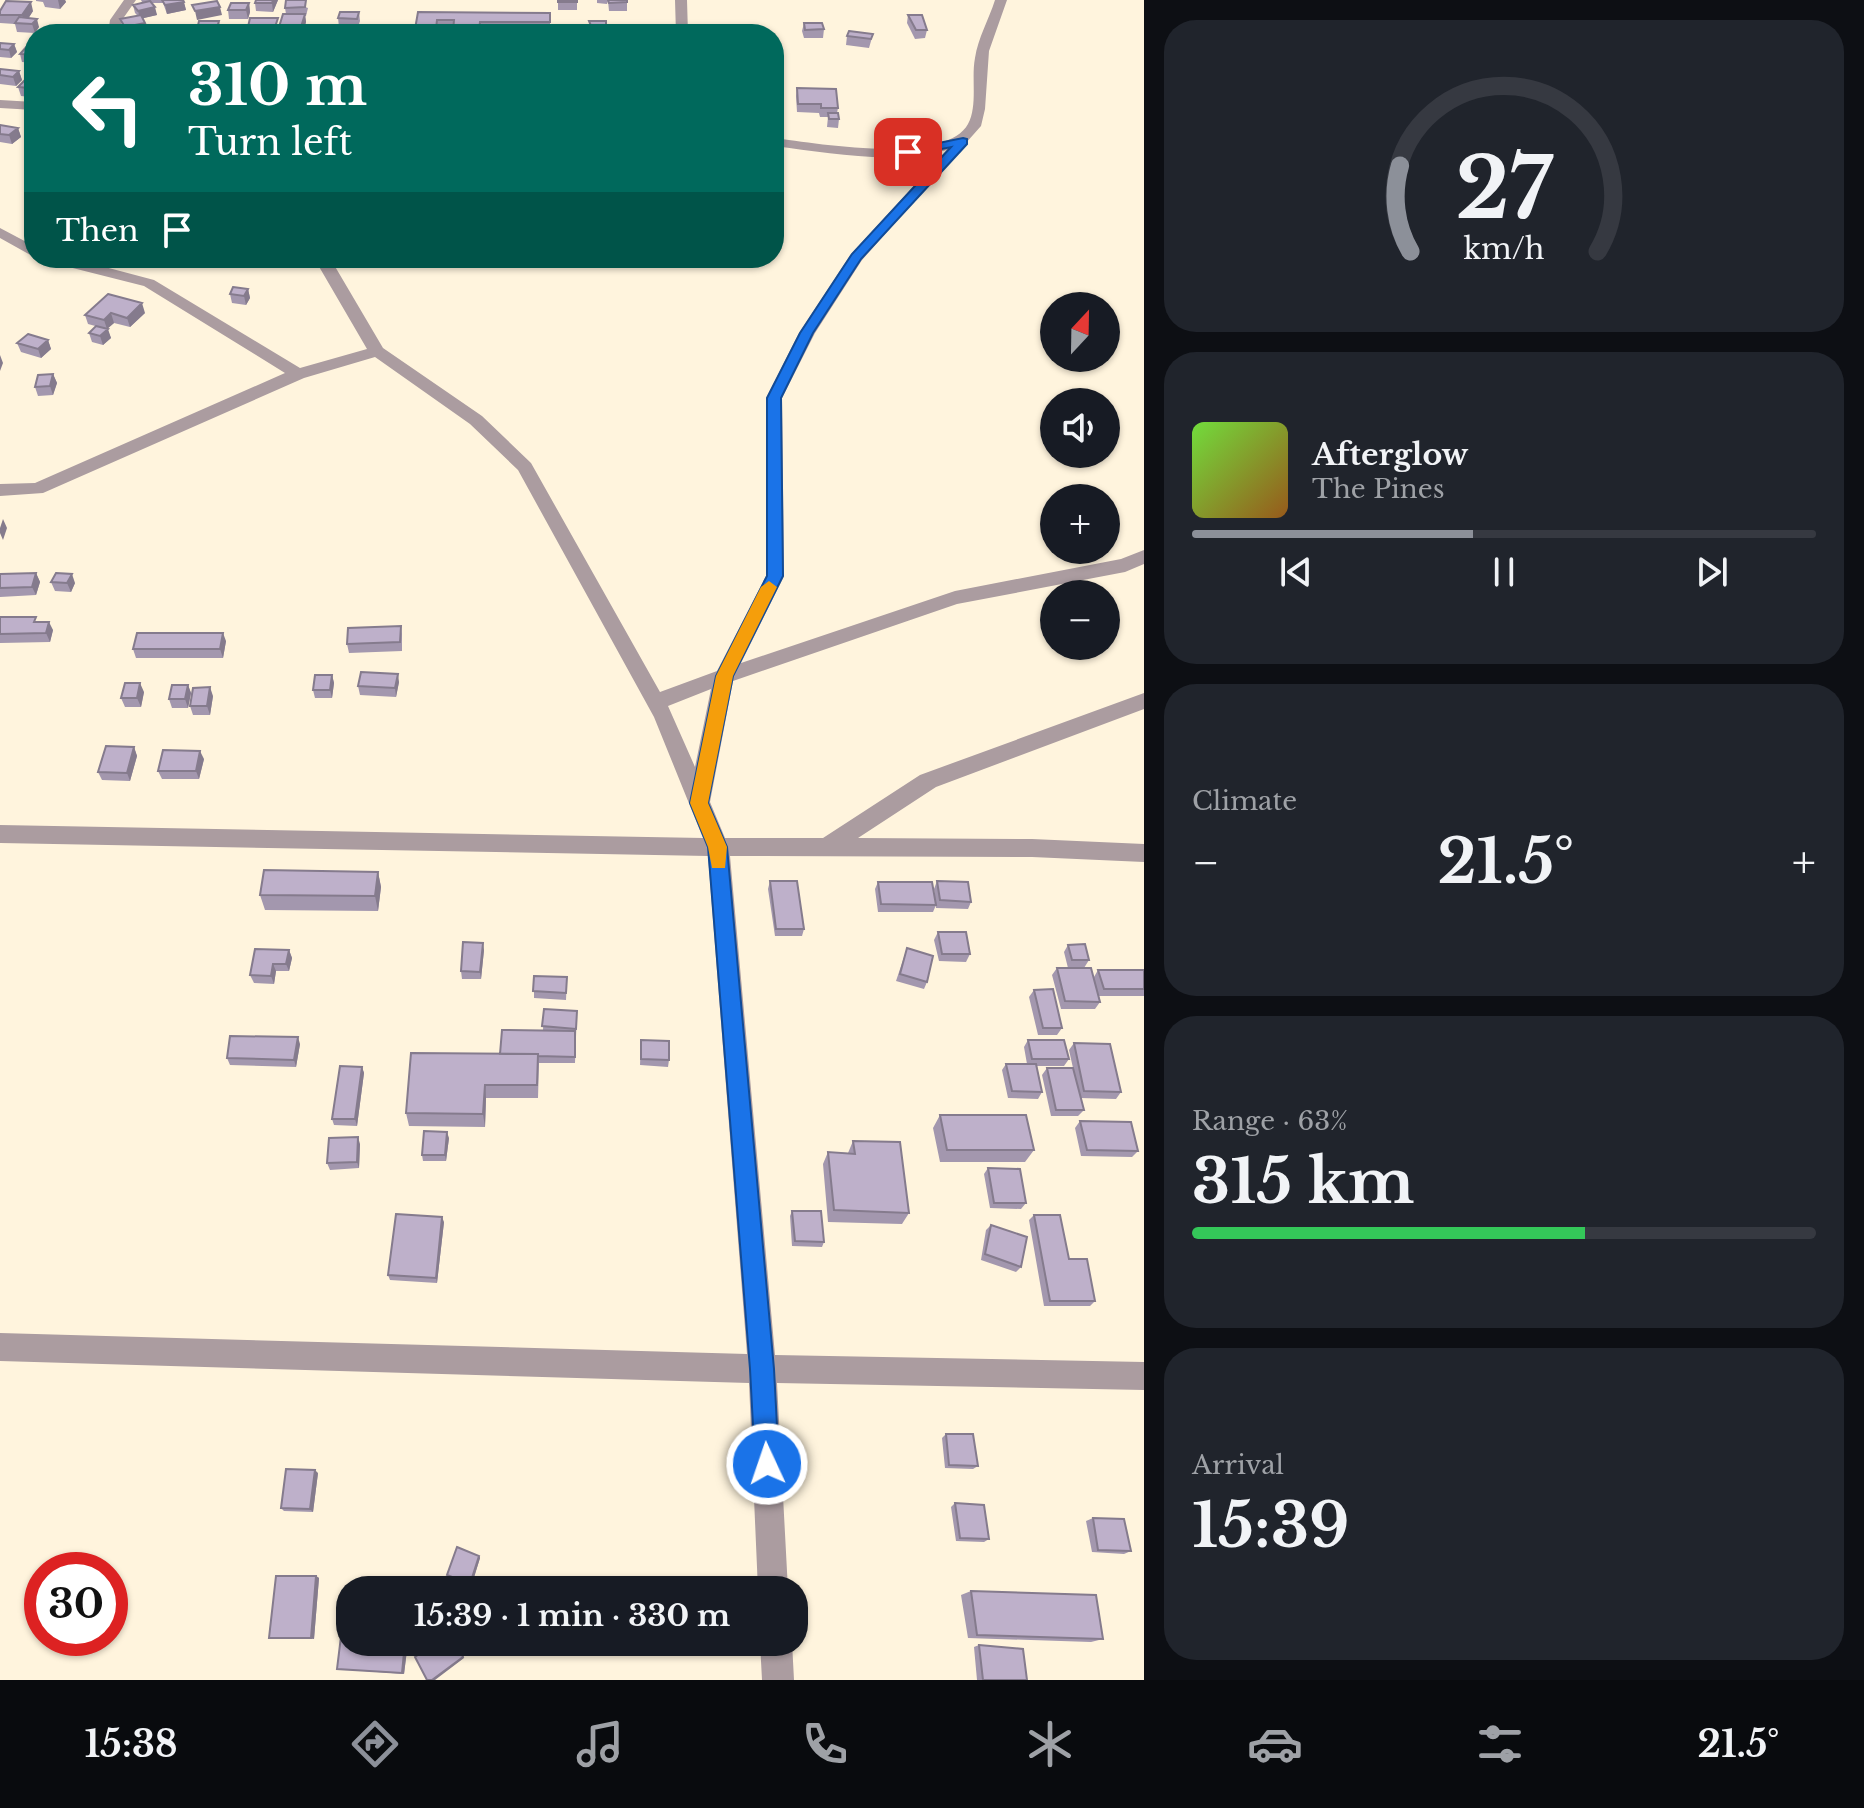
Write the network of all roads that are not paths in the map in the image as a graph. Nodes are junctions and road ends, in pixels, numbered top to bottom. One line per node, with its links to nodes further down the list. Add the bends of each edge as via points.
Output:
1 (130, 0): 4 (street)
2 (681, 0): 5 (street)
3 (1001, 0): 8 (street, via 981,57 981,98 974,128)
4 (115, 24)
5 (682, 24)
6 (0, 104): 7 (street)
7 (24, 105)
8 (963, 141): 9 (street, via 908,152); 18 (street, via 856,257 807,333 774,398 775,576)
9 (784, 143)
10 (0, 232): 11 (street)
11 (24, 246)
12 (98, 268): 15 (street, via 149,283)
13 (328, 268): 14 (street)
14 (377, 351): 15 (street); 20 (street, via 476,420 525,467)
15 (298, 374): 16 (street, via 37,489)
16 (0, 490)
17 (1144, 556): 18 (street, via 1125,565 955,598)
18 (724, 676): 20 (street); 21 (street)
19 (1144, 701): 24 (street, via 928,781)
20 (656, 702): 21 (street)
21 (699, 803): 23 (street)
22 (0, 834): 23 (street)
23 (718, 847): 24 (street); 27 (street)
24 (826, 847): 25 (street)
25 (1144, 853)
26 (0, 1347): 27 (street)
27 (762, 1369): 28 (street); 29 (street)
28 (1144, 1376)
29 (772, 1576)
30 (777, 1656): 31 (street)
31 (778, 1680)

